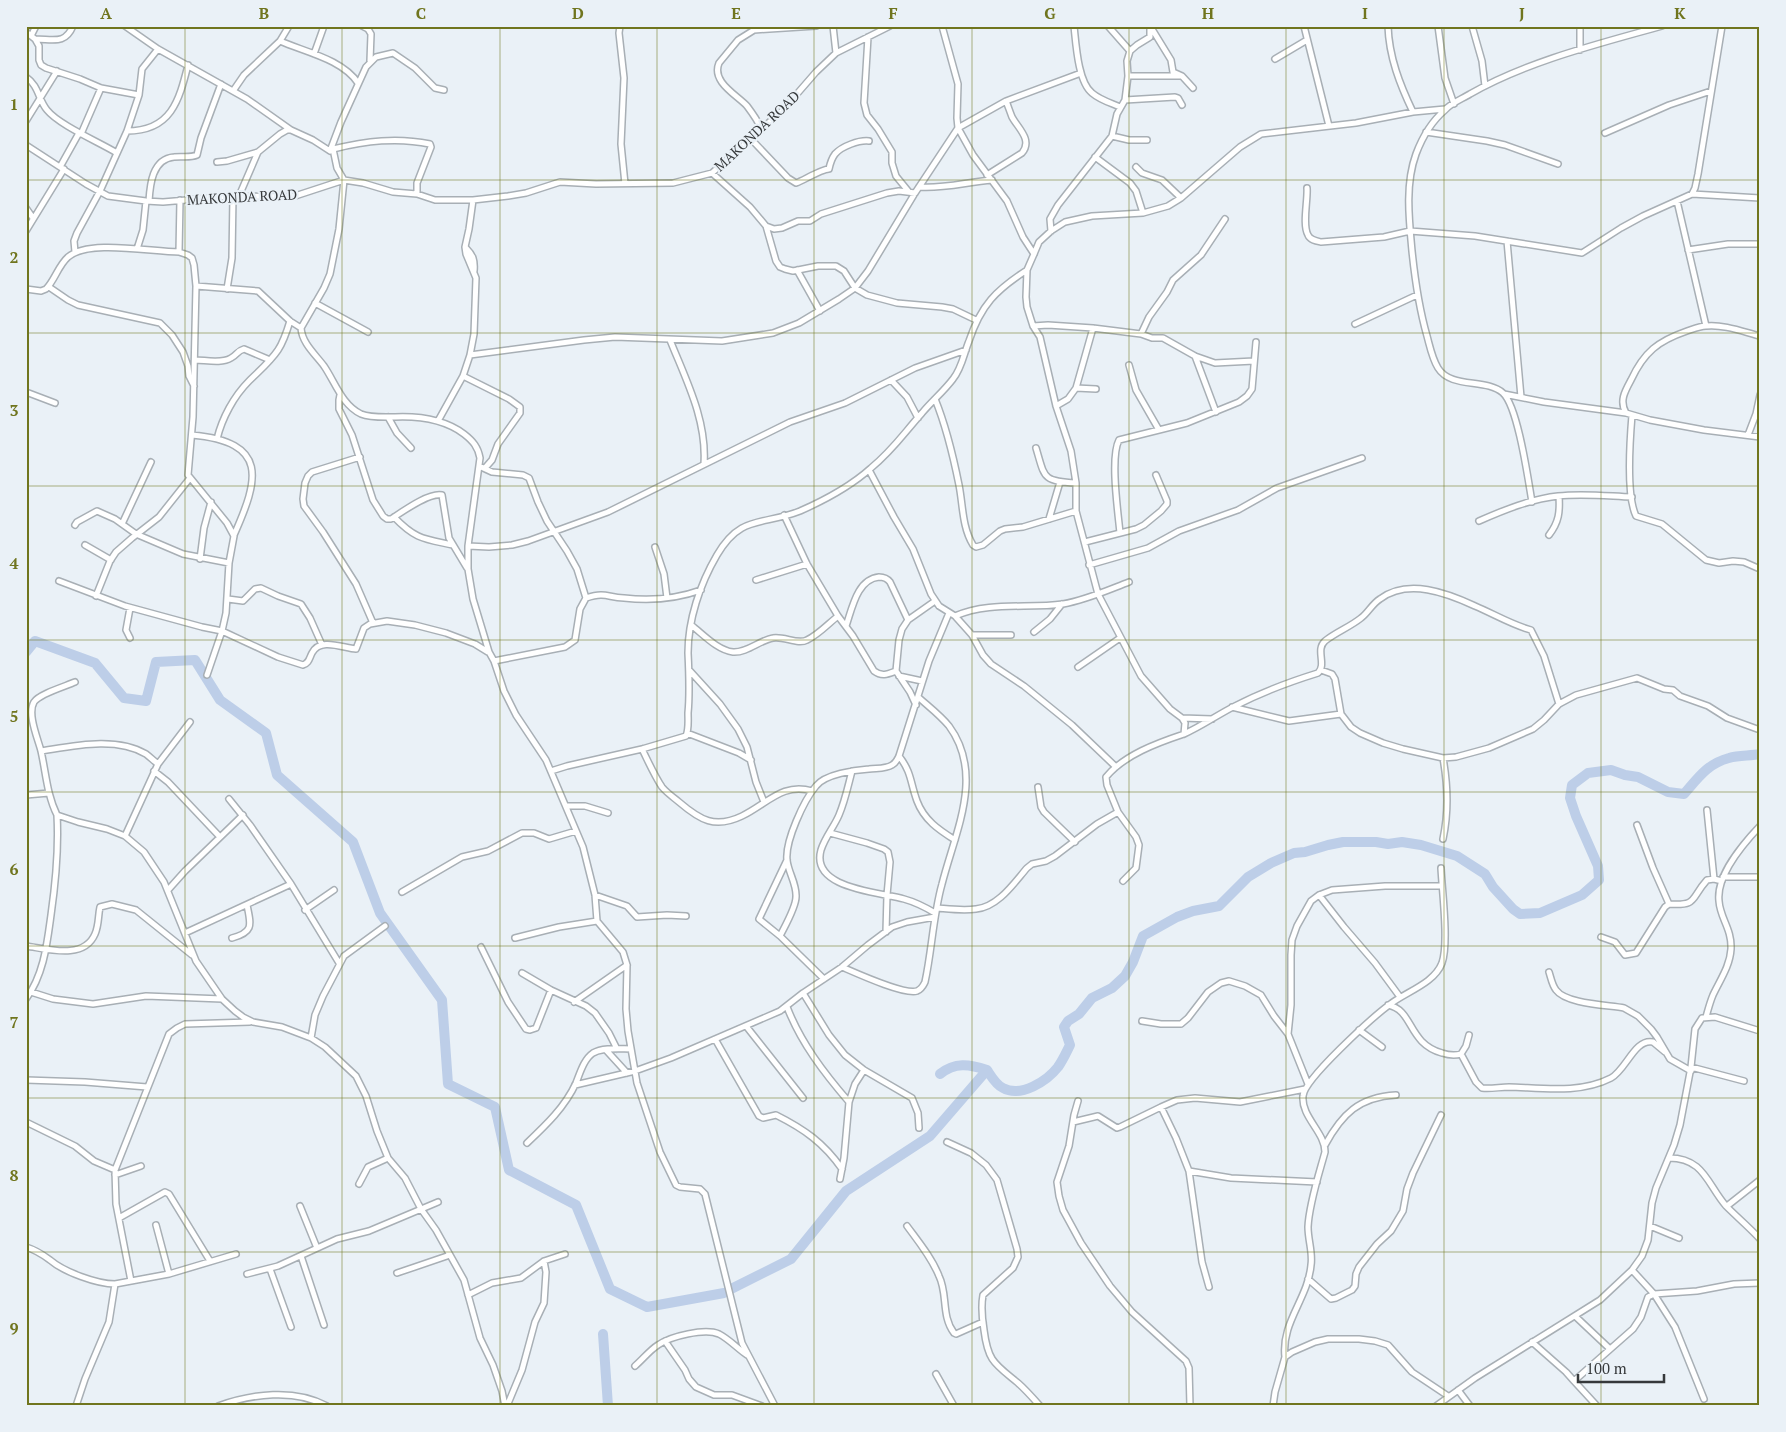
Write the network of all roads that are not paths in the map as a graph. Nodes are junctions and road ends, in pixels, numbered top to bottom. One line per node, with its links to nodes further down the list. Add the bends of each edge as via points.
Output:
1 (36, 26): 22 (street)
2 (73, 26): 22 (street, via 68,36 59,40)
3 (125, 26): 26 (street)
4 (289, 26): 25 (street)
5 (324, 26): 30 (street)
6 (362, 26): 32 (street, via 371,34)
7 (620, 26): 81 (street, via 618,33 624,78 621,144)
8 (816, 26): 60 (street, via 754,30 732,46 718,65 723,84 745,104)
9 (833, 26): 29 (street)
10 (890, 26): 23 (street, MAKONDA ROAD)
11 (942, 26): 58 (street, via 958,84)
12 (1074, 26): 35 (street)
13 (1108, 26): 28 (street)
14 (1150, 26): 28 (street, via 1150,38); 37 (street, via 1170,60 1173,72)
15 (1304, 26): 24 (street)
16 (1388, 26): 55 (street, via 1392,60)
17 (1438, 26): 51 (street, via 1445,78)
18 (1472, 26): 41 (street, via 1481,55)
19 (1580, 26): 27 (street)
20 (1662, 26): 27 (street)
21 (1722, 26): 46 (street)
22 (31, 35): 34 (street, via 39,46 41,65)
23 (868, 37): 29 (street, MAKONDA ROAD); 85 (street, via 864,103 892,152 896,176)
24 (1307, 40): 31 (street); 57 (street)
25 (280, 41): 30 (street); 45 (street, via 244,75)
26 (158, 49): 33 (street); 47 (street, via 142,69)
27 (1580, 50): 41 (street)
28 (1130, 51): 36 (street)
29 (836, 53): 60 (street, MAKONDA ROAD)
30 (314, 54): 39 (street, via 349,72)
31 (1275, 59)
32 (370, 61): 39 (street); 44 (street, via 393,53 415,68 435,88)
33 (188, 65): 40 (street); 61 (street, via 177,98 164,120 141,130)
34 (57, 71): 42 (street); 48 (street)
35 (1081, 73): 50 (street); 53 (street, via 1085,86 1092,93)
36 (1128, 76): 37 (street); 49 (street)
37 (1182, 76): 43 (street)
38 (26, 78): 48 (street, via 34,83)
39 (358, 83): 70 (street)
40 (221, 84): 45 (street); 95 (street, via 198,155 170,157 164,161 154,172)
41 (1484, 86): 51 (street)
42 (101, 88): 47 (street); 63 (street)
43 (1193, 88)
44 (444, 90)
45 (233, 91): 59 (street)
46 (1711, 91): 64 (street, via 1669,104); 88 (street)
47 (139, 95): 61 (street)
48 (41, 99): 56 (street); 63 (street, via 48,111)
49 (1125, 100): 52 (street, via 1175,97); 53 (street)
50 (1006, 101): 58 (street); 79 (street, via 1023,132 1025,149)
51 (1454, 104): 54 (street)
52 (1182, 105)
53 (1120, 107): 65 (street)
54 (1445, 109): 55 (street); 62 (street)
55 (1413, 112): 57 (street)
56 (26, 122)
57 (1329, 126): 91 (street, via 1261,134 1222,161)
58 (958, 128): 79 (street, via 972,156); 82 (street)
59 (291, 130): 70 (street); 71 (street, via 280,134)
60 (762, 130): 66 (street, MAKONDA ROAD)
61 (127, 131): 72 (street)
62 (1426, 132): 75 (street, via 1505,145); 104 (street, via 1410,174)
63 (80, 133): 72 (street); 77 (street)
64 (1605, 133)
65 (1112, 136): 67 (street); 73 (street)
66 (751, 140): 68 (street, via 796,183 829,169 834,155 840,150); 78 (street, MAKONDA ROAD)
67 (1147, 140)
68 (869, 141)
69 (26, 145): 77 (street, MAKONDA ROAD)
70 (332, 150): 80 (street); 87 (street, via 374,141 430,144 417,184)
71 (258, 152): 74 (street); 90 (street)
72 (118, 153): 84 (street)
73 (1095, 157): 98 (street, via 1130,183); 103 (street, via 1052,216)
74 (216, 162)
75 (1558, 164)
76 (1136, 166): 91 (street, via 1162,180)
77 (62, 168): 84 (street, MAKONDA ROAD); 99 (street)
78 (712, 173): 81 (street, MAKONDA ROAD, via 673,183); 101 (street)
79 (989, 178): 82 (street, via 943,187); 111 (street, via 1007,201)
80 (344, 180): 87 (street, MAKONDA ROAD, via 393,192); 90 (street, MAKONDA ROAD, via 292,197); 120 (street, via 330,274)
81 (625, 184): 94 (street, MAKONDA ROAD, via 560,182 526,193)
82 (919, 187): 86 (street)
83 (1307, 188): 104 (street, via 1305,220 1307,235 1312,240 1376,238)
84 (100, 191): 95 (street, MAKONDA ROAD, via 116,198); 109 (street, via 77,233)
85 (909, 192): 86 (street); 101 (street, via 887,193 782,228)
86 (915, 193): 116 (street, via 868,272)
87 (417, 194): 94 (street, MAKONDA ROAD, via 435,200)
88 (1692, 194): 92 (street); 96 (street)
89 (233, 196): 90 (street, MAKONDA ROAD); 93 (street, MAKONDA ROAD); 118 (street, via 232,258)
90 (239, 196)
91 (1181, 198): 98 (street, via 1168,206)
92 (1760, 198)
93 (180, 200): 95 (street, MAKONDA ROAD); 110 (street)
94 (473, 200): 135 (street, via 465,247 475,262 475,320)
95 (147, 201): 107 (street)
96 (1677, 201): 105 (street, via 1620,228 1582,253); 108 (street)
97 (26, 208): 99 (street)
98 (1143, 212): 103 (street, via 1080,218)
99 (33, 218): 102 (street)
100 (1225, 219): 130 (street, via 1200,255 1173,280)
101 (766, 226): 112 (street, via 780,267)
102 (26, 230)
103 (1051, 231): 111 (street, via 1039,242)
104 (1410, 231): 105 (street); 119 (street)
105 (1507, 241): 150 (street)
106 (1760, 244): 108 (street, via 1728,244)
107 (137, 249): 109 (street, via 103,248); 110 (street)
108 (1688, 250): 126 (street)
109 (75, 252): 115 (street, via 66,258)
110 (179, 252): 114 (street, via 192,258)
111 (1034, 254): 113 (street)
112 (797, 270): 116 (street, via 818,266 840,267); 121 (street)
113 (1027, 270): 122 (street, via 1002,288); 125 (street, via 1026,297)
114 (196, 286): 118 (street); 137 (street)
115 (49, 287): 117 (street, via 42,291); 143 (street, via 78,305 160,323 182,352)
116 (854, 288): 121 (street); 122 (street, via 880,300 948,308)
117 (26, 289)
118 (227, 289): 123 (street, via 258,291)
119 (1417, 295): 124 (street); 147 (street, via 1439,370 1446,376 1494,388)
120 (315, 303): 127 (street); 129 (street)
121 (820, 311): 132 (street, via 799,323 750,338)
122 (976, 320): 134 (street)
123 (290, 321): 127 (street); 138 (street, via 283,341)
124 (1355, 324)
125 (1033, 326): 128 (street); 153 (street, via 1040,337)
126 (1706, 326): 131 (street); 155 (street, via 1674,336 1649,351 1623,396)
127 (301, 328): 148 (street, via 303,339)
128 (1093, 328): 130 (street); 144 (street)
129 (368, 332)
130 (1141, 334): 136 (street, via 1162,338)
131 (1760, 336)
132 (670, 340): 135 (street, via 615,337); 170 (street, via 700,416)
133 (1256, 342): 139 (street)
134 (966, 350): 142 (street); 151 (street, via 954,379)
135 (470, 355): 141 (street)
136 (1195, 356): 139 (street, via 1215,363); 154 (street)
137 (195, 360): 138 (street, via 228,360 244,350); 143 (street)
138 (270, 360): 164 (street, via 240,392 222,423)
139 (1254, 361): 154 (street, via 1252,388 1247,396)
140 (1129, 366): 160 (street, via 1135,388)
141 (463, 376): 159 (street); 171 (street, via 520,408 492,460)
142 (891, 380): 158 (street, via 907,397); 170 (street, via 845,402 790,422)
143 (194, 386): 162 (street)
144 (1076, 388): 145 (street); 153 (street, via 1068,399)
145 (1096, 389)
146 (26, 392): 152 (street)
147 (1504, 394): 150 (street); 180 (street, via 1511,405)
148 (340, 395): 157 (street, via 362,414); 167 (street, via 339,409)
149 (1760, 395): 161 (street)
150 (1521, 397): 155 (street)
151 (935, 399): 158 (street); 184 (street, via 948,438 963,516 973,545 983,545 1005,529)
152 (56, 403)
153 (1056, 406): 176 (street, via 1071,451)
154 (1216, 412): 160 (street)
155 (1626, 412): 156 (street)
156 (1632, 415): 161 (street, via 1704,430); 178 (street)
157 (388, 417): 159 (street); 165 (street)
158 (918, 418): 172 (street, via 890,452)
159 (438, 421): 171 (street, via 455,427 473,442 479,451)
160 (1158, 430): 190 (street, via 1121,438 1118,442 1115,464)
161 (1748, 435): 163 (street)
162 (192, 436): 164 (street); 174 (street)
163 (1760, 437)
164 (217, 439): 192 (street, via 240,448 250,460 253,473 251,495)
165 (410, 448)
166 (1036, 448): 175 (street, via 1044,474 1050,480)
167 (360, 457): 183 (street, via 377,508 387,519); 221 (street, via 312,472 305,483 303,499 304,506 356,584)
168 (1362, 458): 202 (street, via 1277,488 1238,510 1179,531 1148,548)
169 (151, 462): 186 (street)
170 (704, 464): 188 (street, via 608,512)
171 (482, 467): 188 (street, via 492,472 529,478); 196 (street)
172 (869, 470): 182 (street, via 827,497); 214 (street, via 913,549)
173 (1156, 475): 190 (street, via 1167,504 1144,525)
174 (190, 478): 179 (street); 189 (street, via 159,517)
175 (1060, 482): 176 (street); 184 (street)
176 (1076, 483): 181 (street)
177 (1559, 496): 178 (street); 180 (street); 191 (street, via 1559,519)
178 (1632, 497): 203 (street, via 1636,516 1662,524 1706,560 1744,562)
179 (211, 502): 192 (street); 198 (street)
180 (1532, 502): 185 (street)
181 (1076, 511): 184 (street); 193 (street)
182 (784, 515): 201 (street); 208 (street, via 746,525 736,531 716,557)
183 (394, 517): 195 (street, via 425,540); 195 (street, via 419,502 442,495)
184 (1049, 519)
185 (1479, 521)
186 (122, 524): 187 (street, via 97,511); 189 (street)
187 (75, 525)
188 (554, 532): 196 (street, via 512,545); 211 (street, via 577,569)
189 (136, 534): 198 (street); 199 (street)
190 (1120, 534): 193 (street)
191 (1549, 535)
192 (234, 536): 200 (street)
193 (1085, 542): 202 (street)
194 (85, 546): 199 (street)
195 (453, 546): 204 (street)
196 (468, 546): 204 (street)
197 (654, 547): 212 (street, via 664,574)
198 (200, 559): 200 (street)
199 (111, 560): 210 (street)
200 (229, 563): 213 (street)
201 (807, 564): 205 (street); 218 (street)
202 (1090, 565): 209 (street)
203 (1760, 568)
204 (468, 569): 231 (street, via 473,599)
205 (756, 580)
206 (59, 581): 210 (street)
207 (1129, 582): 209 (street)
208 (701, 590): 212 (street); 222 (street)
209 (1098, 594): 215 (street); 229 (street)
210 (96, 596): 216 (street)
211 (586, 598): 212 (street, via 605,594 624,598); 232 (street, via 572,643)
212 (667, 598)
213 (228, 599): 224 (street); 230 (street, via 243,601 255,589 261,588 296,601 305,608)
214 (935, 602): 217 (street); 220 (street)
215 (1062, 604): 219 (street, via 997,606); 225 (street)
216 (130, 608): 224 (street); 228 (street, via 126,630)
217 (949, 612): 219 (street); 238 (street)
218 (838, 616): 222 (street, via 808,640 774,638 733,652); 223 (street)
219 (955, 616): 226 (street)
220 (908, 620): 223 (street, via 890,582 877,578 858,593); 237 (street, via 899,640)
221 (373, 623): 230 (street, via 364,628 356,650); 231 (street, via 387,621 414,625 475,644)
222 (690, 626): 235 (street)
223 (846, 626): 237 (street, via 874,672)
224 (222, 631): 230 (street, via 303,665); 236 (street)
225 (1034, 632)
226 (972, 635): 227 (street); 257 (street, via 991,664 1072,725)
227 (1011, 635)
228 (130, 638)
229 (1120, 638): 233 (street); 245 (street, via 1141,676)
230 (322, 645)
231 (489, 652): 232 (street)
232 (494, 661): 259 (street, via 516,715)
233 (1078, 667)
234 (1321, 670): 241 (street, via 1320,652 1324,642 1362,617 1379,599 1400,590 1426,589 1461,599 1531,630 1544,656); 243 (street); 244 (street, via 1332,674 1335,679)
235 (690, 671): 249 (street); 255 (street, via 738,729)
236 (207, 674)
237 (898, 674): 238 (street); 242 (street)
238 (922, 681): 240 (street)
239 (75, 682): 252 (street, via 34,702 32,715)
240 (918, 696): 242 (street); 280 (street, via 948,726 963,758 966,796)
241 (1559, 704): 248 (street, via 1589,690 1637,678 1673,690 1727,718); 254 (street, via 1544,720 1521,735 1489,748)
242 (916, 705): 253 (street)
243 (1232, 707): 244 (street, via 1288,721); 246 (street)
244 (1341, 714): 254 (street, via 1346,723 1360,733 1403,749)
245 (1182, 718): 246 (street); 250 (street, via 1186,725)
246 (1214, 719): 250 (street)
247 (190, 722): 256 (street)
248 (1760, 730)
249 (687, 733): 251 (street, via 684,738); 255 (street)
250 (1184, 734): 257 (street, via 1152,746)
251 (642, 749): 259 (street); 266 (street, via 662,787 692,814 720,823 742,816)
252 (41, 751): 256 (street, via 117,745 146,754); 263 (street)
253 (899, 756): 260 (street, via 890,766); 280 (street, via 910,772 916,800 927,820)
254 (1443, 758): 279 (street, via 1448,799)
255 (751, 760): 266 (street)
256 (158, 764): 258 (street)
257 (1116, 767): 269 (street, via 1106,780)
258 (154, 771): 277 (street); 278 (street)
259 (551, 771): 267 (street)
260 (852, 771): 262 (street, via 823,779); 276 (street, via 845,800)
261 (1038, 787): 281 (street, via 1044,812)
262 (812, 791): 266 (street, via 792,789); 282 (street, via 794,826)
263 (49, 793): 264 (street); 271 (street)
264 (26, 795)
265 (229, 799): 272 (street)
266 (764, 802)
267 (566, 806): 270 (street, via 585,806); 275 (street)
268 (1707, 810): 285 (street)
269 (1118, 812): 281 (street); 287 (street, via 1139,845 1136,868)
270 (608, 813)
271 (57, 815): 277 (street); 311 (street, via 59,851)
272 (243, 815): 278 (street); 288 (street)
273 (1638, 825): 296 (street)
274 (1760, 826): 286 (street, via 1745,842)
275 (576, 831): 292 (street, via 549,839 534,833 522,833 488,850 462,857); 293 (street)
276 (830, 833): 294 (street, via 888,852); 294 (street, via 821,851 824,869 829,876 848,886)
277 (125, 836): 290 (street, via 151,860)
278 (220, 837): 290 (street)
279 (1443, 839)
280 (956, 840): 299 (street)
281 (1075, 842): 299 (street, via 1046,861 1032,864 992,904 976,910)
282 (787, 860): 305 (street, via 797,895); 305 (street, via 759,919)
283 (1441, 868): 289 (street)
284 (1760, 877): 286 (street)
285 (1714, 879): 286 (street); 296 (street, via 1707,880 1688,904)
286 (1723, 879): 328 (street, via 1719,902 1730,934 1731,950)
287 (1123, 881)
288 (290, 884): 297 (street); 298 (street)
289 (1442, 886): 295 (street, via 1385,886 1332,890); 322 (street, via 1444,943 1441,964 1431,977)
290 (168, 890): 303 (street)
291 (334, 890): 298 (street)
292 (402, 892)
293 (595, 895): 300 (street, via 627,906 637,917); 301 (street)
294 (887, 895): 299 (street, via 920,904); 304 (street)
295 (1319, 895): 322 (street); 334 (street, via 1304,911 1292,940)
296 (1669, 904): 306 (street, via 1636,953 1626,955 1615,942)
297 (247, 905): 303 (street); 307 (street, via 250,928 245,934)
298 (305, 910): 313 (street)
299 (936, 913): 304 (street); 315 (street, via 928,969 919,990 905,991)
300 (686, 916)
301 (597, 921): 308 (street); 314 (street, via 623,952)
302 (384, 926): 313 (street, via 352,949)
303 (185, 932): 312 (street)
304 (886, 932): 315 (street)
305 (780, 936): 318 (street)
306 (1601, 937)
307 (232, 938)
308 (515, 938)
309 (26, 946): 311 (street)
310 (482, 946): 319 (street, via 508,1002 526,1029 536,1028)
311 (47, 948): 312 (street, via 82,949 95,935 100,907 112,904 140,912); 320 (street)
312 (192, 955): 324 (street)
313 (340, 964): 336 (street, via 323,996)
314 (626, 965): 325 (street); 340 (street, via 626,1009)
315 (842, 967): 318 (street)
316 (522, 972): 319 (street)
317 (1549, 972): 342 (street, via 1556,991 1564,996 1631,1011 1657,1037)
318 (824, 979): 321 (street)
319 (551, 990): 325 (street)
320 (31, 992): 323 (street); 324 (street, via 53,999 93,1004 146,996)
321 (803, 993): 327 (street); 345 (street, via 837,1045)
322 (1400, 997): 326 (street)
323 (26, 999)
324 (222, 999): 330 (street)
325 (574, 1002): 339 (street, via 595,1012)
326 (1388, 1005): 332 (street); 343 (street, via 1403,1012 1425,1046 1436,1052)
327 (787, 1007): 331 (street); 355 (street, via 805,1045)
328 (1706, 1017): 333 (street); 344 (street, via 1699,1020 1694,1029)
329 (1142, 1021): 334 (street, via 1181,1024 1208,992 1229,981 1261,995)
330 (253, 1022): 336 (street, via 282,1027); 351 (street, via 186,1024 176,1028 169,1034)
331 (746, 1026): 337 (street); 354 (street)
332 (1359, 1030): 338 (street); 352 (street)
333 (1760, 1031)
334 (1288, 1034): 352 (street)
335 (1470, 1035): 343 (street)
336 (311, 1038): 365 (street, via 356,1076)
337 (715, 1039): 346 (street); 368 (street, via 759,1116 776,1115 813,1137 823,1144)
338 (1382, 1047)
339 (617, 1049): 340 (street); 341 (street)
340 (631, 1049): 346 (street)
341 (606, 1050): 347 (street); 350 (street, via 592,1053)
342 (1665, 1052): 343 (street, via 1653,1042 1642,1043 1620,1072 1605,1081 1590,1086 1544,1089 1482,1088); 344 (street, via 1673,1061)
343 (1461, 1054)
344 (1691, 1069): 349 (street); 366 (street, via 1680,1125)
345 (864, 1070): 355 (street); 361 (street, via 912,1098)
346 (635, 1071): 347 (street); 412 (street, via 671,1177 680,1188 700,1189 705,1194)
347 (627, 1072): 350 (street)
348 (26, 1080): 351 (street)
349 (1744, 1081)
350 (575, 1085): 363 (street, via 568,1099)
351 (147, 1087): 370 (street)
352 (1306, 1087): 357 (street, via 1240,1102 1195,1098 1177,1100); 364 (street, via 1303,1101)
353 (1396, 1095): 364 (street, via 1375,1097 1350,1111)
354 (803, 1098)
355 (848, 1102): 368 (street)
356 (1078, 1102): 360 (street)
357 (1161, 1107): 360 (street, via 1117,1128 1098,1116); 369 (street)
358 (1441, 1115): 398 (street, via 1410,1181 1403,1211 1391,1231 1359,1267 1352,1290 1331,1299)
359 (26, 1122): 370 (street, via 75,1146)
360 (1072, 1122): 428 (street, via 1069,1146 1057,1182 1064,1210 1081,1243 1110,1286 1132,1312 1186,1360)
361 (919, 1128)
362 (947, 1142): 406 (street, via 986,1165 997,1180 1017,1249 1018,1257 1013,1268 983,1295)
363 (527, 1143)
364 (1325, 1145): 373 (street)
365 (388, 1158): 374 (street, via 368,1167); 378 (street, via 405,1178)
366 (1669, 1158): 377 (street, via 1692,1162 1702,1170); 382 (street, via 1656,1188)
367 (141, 1166): 370 (street)
368 (842, 1169): 371 (street)
369 (1189, 1171): 373 (street, via 1231,1178); 402 (street, via 1202,1262)
370 (115, 1173): 379 (street)
371 (840, 1179)
372 (1760, 1180): 377 (street)
373 (1317, 1182): 398 (street, via 1308,1225 1312,1264)
374 (359, 1184)
375 (438, 1202): 378 (street)
376 (300, 1206): 386 (street)
377 (1727, 1206): 384 (street)
378 (421, 1209): 386 (street); 389 (street)
379 (119, 1218): 391 (street, via 165,1192); 399 (street)
380 (156, 1225): 396 (street)
381 (907, 1226): 406 (street, via 939,1276 946,1315 954,1333)
382 (1650, 1226): 383 (street); 394 (street, via 1642,1256)
383 (1679, 1238)
384 (1760, 1239)
385 (26, 1247): 401 (street, via 87,1279)
386 (317, 1248): 390 (street)
387 (236, 1254): 391 (street)
388 (565, 1254): 392 (street)
389 (450, 1255): 395 (street); 404 (street, via 464,1280)
390 (300, 1256): 393 (street); 407 (street)
391 (210, 1261): 396 (street)
392 (544, 1261): 404 (street, via 521,1278 492,1283); 423 (street, via 544,1303 535,1322 522,1370)
393 (270, 1268): 397 (street); 408 (street)
394 (1632, 1270): 403 (street); 405 (street, via 1600,1300)
395 (397, 1273)
396 (169, 1274): 399 (street)
397 (247, 1274)
398 (1308, 1280): 413 (street, via 1286,1333)
399 (131, 1281): 401 (street)
400 (1760, 1283): 403 (street)
401 (115, 1284): 420 (street, via 109,1322)
402 (1209, 1288)
403 (1654, 1294): 411 (street, via 1648,1297 1634,1328); 419 (street, via 1675,1327)
404 (468, 1295): 423 (street, via 480,1338)
405 (1575, 1316): 410 (street); 411 (street)
406 (983, 1322): 427 (street, via 986,1345 996,1366)
407 (324, 1325)
408 (291, 1327)
409 (665, 1341): 412 (street, via 709,1331 724,1337); 414 (street); 424 (street, via 696,1386 714,1395 732,1395)
410 (1532, 1342): 416 (street); 417 (street)
411 (1610, 1348): 416 (street)
412 (748, 1356): 425 (street)
413 (1285, 1357): 418 (street, via 1328,1339 1375,1341 1388,1345 1412,1372); 429 (street)
414 (635, 1366)
415 (936, 1374): 426 (street)
416 (1574, 1381): 432 (street)
417 (1458, 1390): 418 (street); 431 (street)
418 (1448, 1396): 430 (street)
419 (1704, 1399)
420 (76, 1406)
421 (219, 1406): 422 (street, via 241,1398 289,1394)
422 (327, 1406)
423 (506, 1406)
424 (762, 1406)
425 (775, 1406)
426 (954, 1406)
427 (1040, 1406)
428 (1190, 1406)
429 (1273, 1406)
430 (1436, 1406)
431 (1470, 1406)
432 (1597, 1406)

